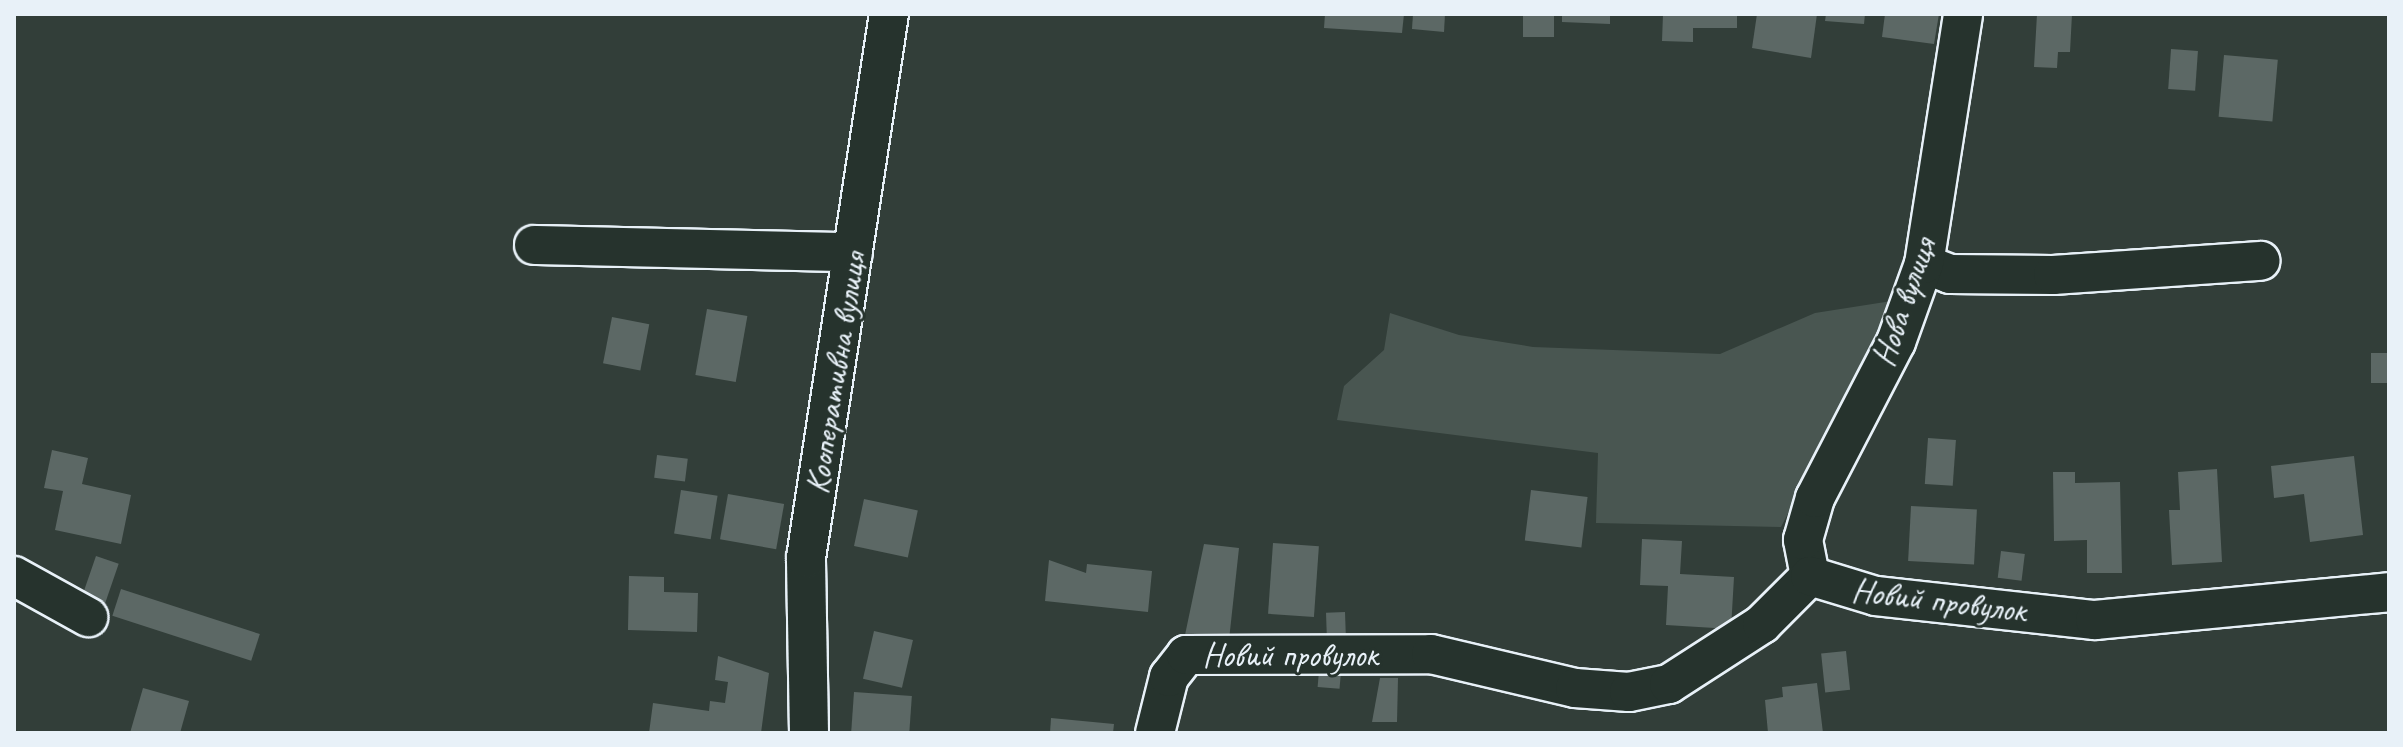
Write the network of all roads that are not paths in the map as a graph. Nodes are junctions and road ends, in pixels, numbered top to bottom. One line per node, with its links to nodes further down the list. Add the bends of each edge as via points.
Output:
1 (889, 14): 4 (street, Кооперативна вулиця)
2 (1963, 14): 6 (street, Нова вулиця)
3 (534, 245): 4 (street)
4 (853, 252): 11 (street, Кооперативна вулиця, via 806,558)
5 (2261, 261): 6 (street, via 2053,275 1950,274)
6 (1924, 264): 8 (street, Нова вулиця, via 1896,342 1815,498 1803,540)
7 (14, 576): 10 (street)
8 (1810, 576): 9 (street, Новий провулок, via 1876,596 2095,620); 12 (street, Новий провулок, via 1762,624 1669,684 1629,692 1575,688 1431,654 1186,655 1169,677)
9 (2389, 592)
10 (88, 617)
11 (809, 733)
12 (1155, 733)

